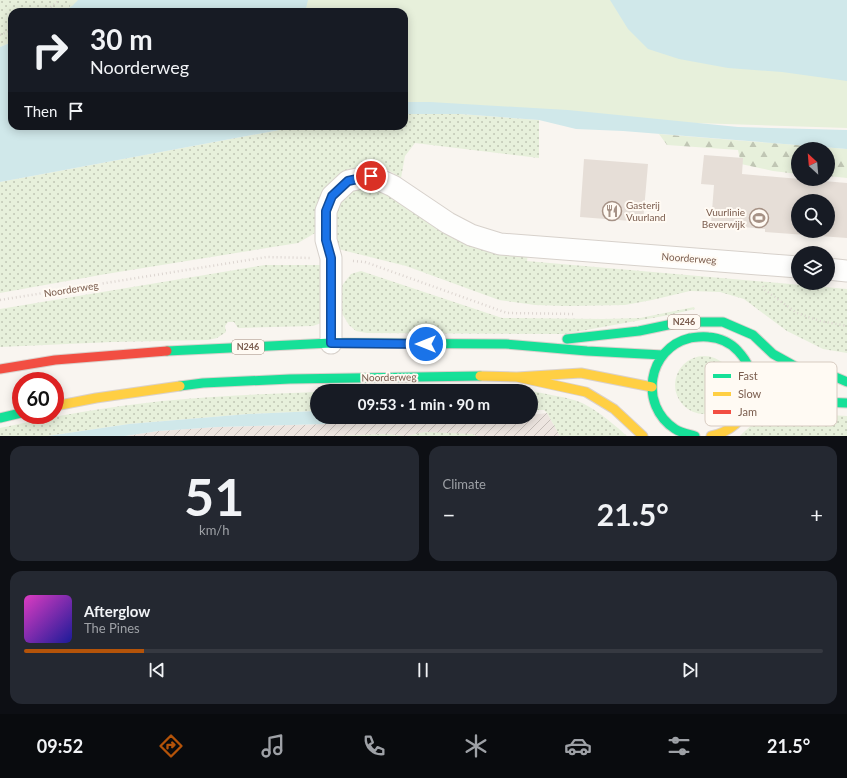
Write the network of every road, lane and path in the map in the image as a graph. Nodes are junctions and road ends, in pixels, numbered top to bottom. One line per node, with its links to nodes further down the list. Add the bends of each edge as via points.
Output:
1 (60, 0): 2 (path)
2 (49, 8)
3 (331, 258): 4 (street, Noorderweg, via 326,240 326,211 332,196 348,181 371,176 393,186 453,226 500,244); 8 (path, Noorderweg, via 267,257); 9 (path, Noorderweg, via 365,262 507,313); 11 (street, Noorderweg)
4 (754, 264): 5 (street, Noorderweg); 10 (path, via 765,290 778,300 798,313 820,321)
5 (791, 267)
6 (835, 270): 7 (street)
7 (847, 271)
8 (0, 300)
9 (576, 314)
10 (847, 326)
11 (331, 343): 12 (main road, N246); 16 (main road, N246, via 165,351 55,360)
12 (506, 344): 13 (main road, N246); 15 (main road, N246, via 639,331 701,320 723,322 752,335 773,354)
13 (663, 355): 14 (main road, N246, via 685,339 707,336 722,340 736,348); 22 (main road, N246, via 654,370)
14 (747, 362)
15 (787, 362)
16 (0, 369)
17 (517, 377): 22 (main road, Noorderweg, via 581,373); 25 (main road, Noorderweg, via 290,379 203,383); 30 (main road, via 586,392 614,409)
18 (837, 378): 19 (main road, N246)
19 (847, 382)
20 (837, 385): 21 (main road)
21 (847, 385)
22 (652, 387): 29 (main road, N246, via 654,401 660,414 670,426)
23 (837, 403): 24 (main road)
24 (847, 403)
25 (64, 404)
26 (12, 415): 27 (main road)
27 (0, 418)
28 (734, 426): 33 (main road, N246)
29 (683, 435): 31 (main road, N246)
30 (643, 436)
31 (695, 436)
32 (711, 436): 33 (main road, N246)
33 (715, 436)

